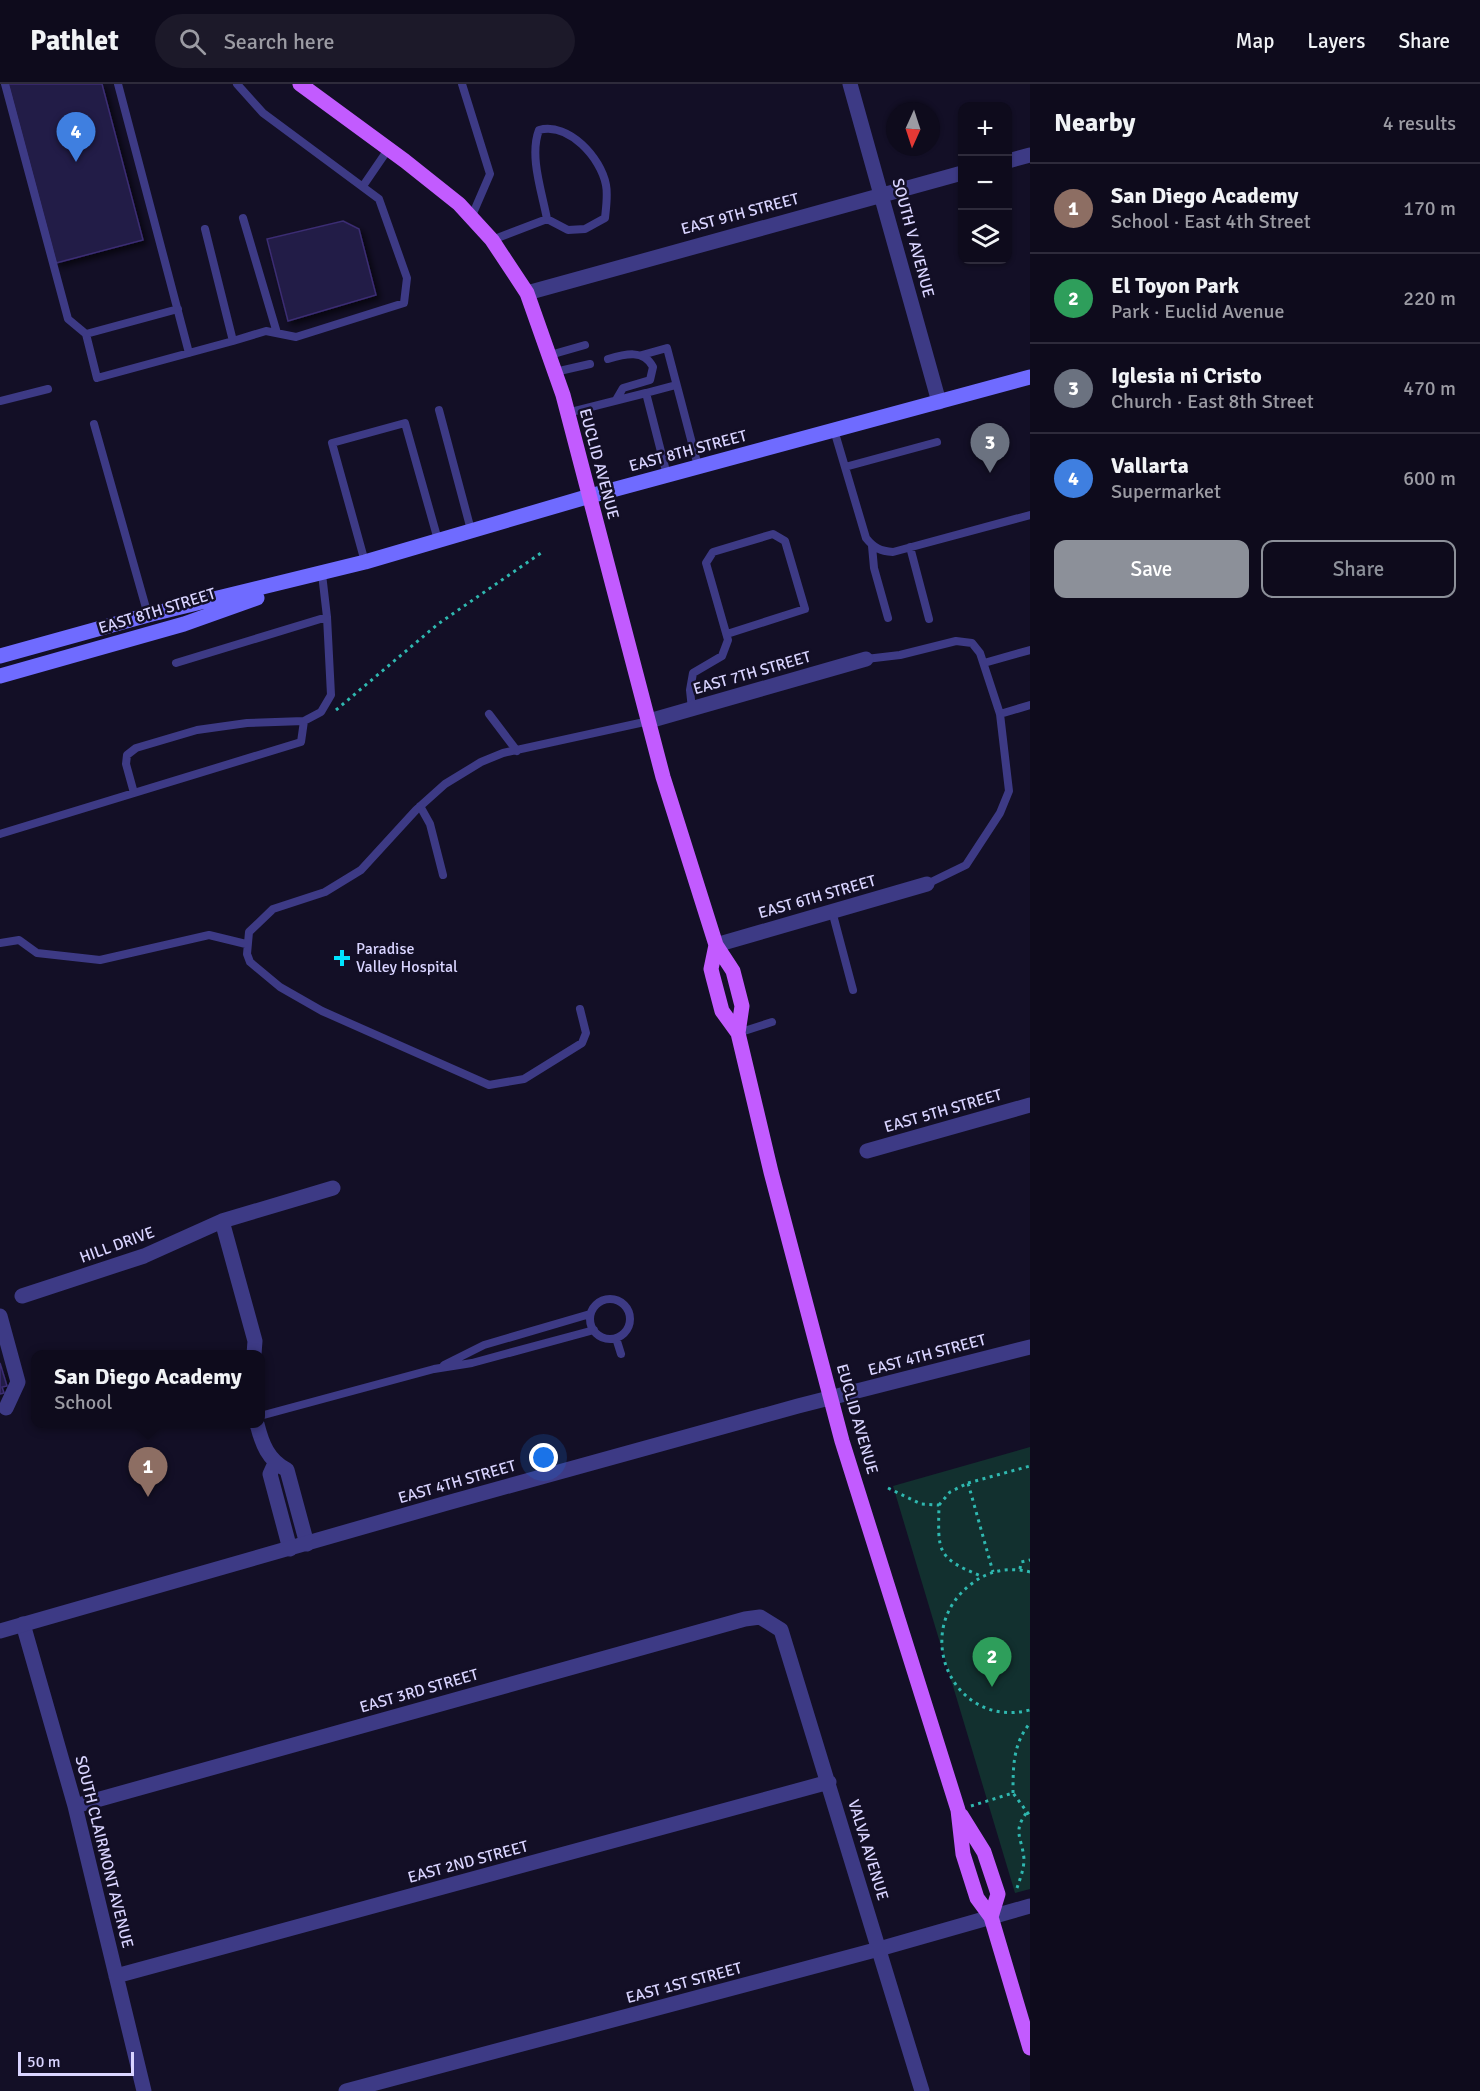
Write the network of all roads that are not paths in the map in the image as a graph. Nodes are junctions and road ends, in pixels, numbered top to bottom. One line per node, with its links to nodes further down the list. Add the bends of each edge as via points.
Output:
1 (5, 84): 21 (lane, via 68,319)
2 (118, 84): 19 (lane)
3 (237, 84): 11 (lane, via 263,113)
4 (300, 84): 7 (main road, EUCLID AVENUE)
5 (462, 84): 14 (lane, via 490,174)
6 (850, 84): 12 (street, SOUTH V AVENUE)
7 (389, 148): 11 (lane); 14 (main road, EUCLID AVENUE)
8 (1030, 155): 9 (street)
9 (1012, 160)
10 (958, 174): 12 (street, EAST 9TH STREET)
11 (363, 186): 20 (lane, via 379,199 407,278 404,303 296,337)
12 (883, 195): 18 (street, EAST 9TH STREET); 36 (street, SOUTH V AVENUE)
13 (243, 218): 20 (lane)
14 (471, 218): 17 (main road, EUCLID AVENUE)
15 (547, 219): 15 (lane, via 535,140 539,130 548,128 577,140 598,163 606,186 605,218 599,224 568,230); 17 (lane)
16 (205, 229): 22 (lane)
17 (492, 240): 18 (main road, EUCLID AVENUE)
18 (527, 293): 25 (main road, EUCLID AVENUE)
19 (178, 309): 21 (lane); 24 (lane)
20 (277, 333): 22 (lane, via 266,331)
21 (86, 334): 24 (lane, via 97,378)
22 (233, 341): 24 (lane)
23 (585, 345): 25 (lane)
24 (189, 353)
25 (550, 355): 29 (main road, EUCLID AVENUE)
26 (642, 355): 27 (lane); 31 (lane, via 667,348); 34 (lane, via 649,359 653,375 650,380 623,388)
27 (608, 359)
28 (590, 364): 29 (lane)
29 (555, 372): 38 (main road, EUCLID AVENUE)
30 (1030, 377): 36 (main road, EAST 8TH STREET)
31 (676, 386): 33 (lane); 42 (lane)
32 (48, 389): 35 (lane)
33 (646, 393): 34 (lane); 44 (lane)
34 (616, 400): 38 (lane)
35 (0, 401)
36 (939, 402): 40 (main road, EAST 8TH STREET)
37 (439, 410): 47 (lane)
38 (567, 413): 45 (main road, EUCLID AVENUE)
39 (94, 424): 53 (lane)
40 (834, 430): 42 (main road, EAST 8TH STREET); 43 (lane)
41 (937, 442): 43 (lane)
42 (698, 466): 44 (main road, EAST 8TH STREET)
43 (845, 467): 49 (lane, via 862,527)
44 (667, 475): 45 (main road, EAST 8TH STREET)
45 (590, 496): 47 (main road, EAST 8TH STREET); 68 (main road, EUCLID AVENUE)
46 (1030, 515): 50 (lane)
47 (471, 530): 48 (main road, EAST 8TH STREET)
48 (438, 540): 51 (main road, EAST 8TH STREET); 51 (lane, via 405,423 332,443)
49 (872, 546): 50 (lane, via 892,552); 55 (lane)
50 (910, 547): 56 (lane)
51 (365, 562): 52 (main road, EAST 8TH STREET)
52 (322, 574): 53 (main road, EAST 8TH STREET); 54 (lane); 63 (main road, EAST 8TH STREET, via 184,624)
53 (148, 615): 59 (main road, EAST 8TH STREET)
54 (327, 617): 61 (lane); 69 (lane, via 331,695 321,712)
55 (888, 618)
56 (929, 619)
57 (727, 634): 57 (lane, via 706,563 709,556 773,534 780,536 785,541 805,609); 65 (lane, via 722,656 693,673)
58 (1030, 650): 62 (lane)
59 (0, 656)
60 (866, 659): 62 (lane, via 900,655 956,640 972,643); 65 (street, EAST 7TH STREET)
61 (176, 663)
62 (984, 663): 67 (lane)
63 (0, 676)
64 (1030, 705): 67 (lane)
65 (692, 709): 68 (street, EAST 7TH STREET)
66 (489, 714): 70 (lane)
67 (1000, 714): 75 (lane, via 1010,791 966,865)
68 (649, 721): 70 (lane); 79 (main road, EUCLID AVENUE)
69 (304, 722): 71 (lane, via 301,742); 71 (lane, via 247,723 197,730 136,748 127,755 126,764)
70 (517, 751): 72 (lane, via 481,762 445,784)
71 (134, 794): 73 (lane)
72 (420, 806): 74 (lane, via 430,824); 78 (lane, via 361,870 325,892 273,909 256,922)
73 (0, 834)
74 (443, 875)
75 (927, 884): 76 (street, EAST 6TH STREET)
76 (832, 911): 79 (street, EAST 6TH STREET); 80 (lane)
77 (0, 943): 78 (lane, via 19,940 37,953 100,960 209,934)
78 (246, 944): 81 (lane, via 250,962 288,992 489,1085 525,1079 582,1044 586,1033)
79 (716, 945): 83 (main road, EUCLID AVENUE, via 711,969 722,1011)
80 (853, 990)
81 (580, 1009)
82 (772, 1022): 83 (lane)
83 (738, 1033): 97 (main road, EUCLID AVENUE)
84 (1030, 1105): 85 (street, EAST 5TH STREET)
85 (867, 1151)
86 (333, 1188): 87 (street, HILL DRIVE)
87 (222, 1221): 88 (street, HILL DRIVE, via 144,1256); 94 (street)
88 (22, 1296)
89 (590, 1314): 91 (lane); 92 (lane, via 602,1301 621,1302 630,1319 626,1332); 96 (lane, via 484,1345)
90 (0, 1316): 98 (street, via 18,1382)
91 (594, 1330): 92 (lane, via 605,1338); 96 (lane, via 472,1363)
92 (616, 1338): 95 (lane)
93 (1030, 1347): 97 (street, EAST 4TH STREET)
94 (254, 1350)
95 (621, 1354)
96 (434, 1369): 99 (lane)
97 (832, 1398): 102 (street, EAST 4TH STREET); 110 (main road, EUCLID AVENUE, via 842,1441 958,1810 984,1852 998,1894)
98 (6, 1408)
99 (265, 1415)
100 (258, 1428): 101 (street, via 261,1443)
101 (275, 1463): 102 (street, via 287,1470); 103 (street, via 270,1474)
102 (307, 1544): 103 (street, EAST 4TH STREET)
103 (290, 1549): 105 (street, EAST 4TH STREET)
104 (772, 1623): 107 (street, VALVA AVENUE, via 781,1630); 108 (street, EAST 3RD STREET, via 760,1617 745,1619)
105 (23, 1624): 106 (street, EAST 4TH STREET); 108 (street, SOUTH CLAIRMONT AVENUE)
106 (0, 1631)
107 (829, 1782): 111 (street, VALVA AVENUE); 112 (street, EAST 2ND STREET)
108 (75, 1806): 112 (street, SOUTH CLAIRMONT AVENUE)
109 (1030, 1906): 110 (street, EAST 1ST STREET)
110 (991, 1917): 111 (street, EAST 1ST STREET); 113 (main road, EUCLID AVENUE)
111 (879, 1949): 115 (street, EAST 1ST STREET); 116 (street, VALVA AVENUE)
112 (116, 1976): 114 (street, SOUTH CLAIRMONT AVENUE)
113 (1030, 2048)
114 (144, 2091)
115 (346, 2091)
116 (922, 2091)

